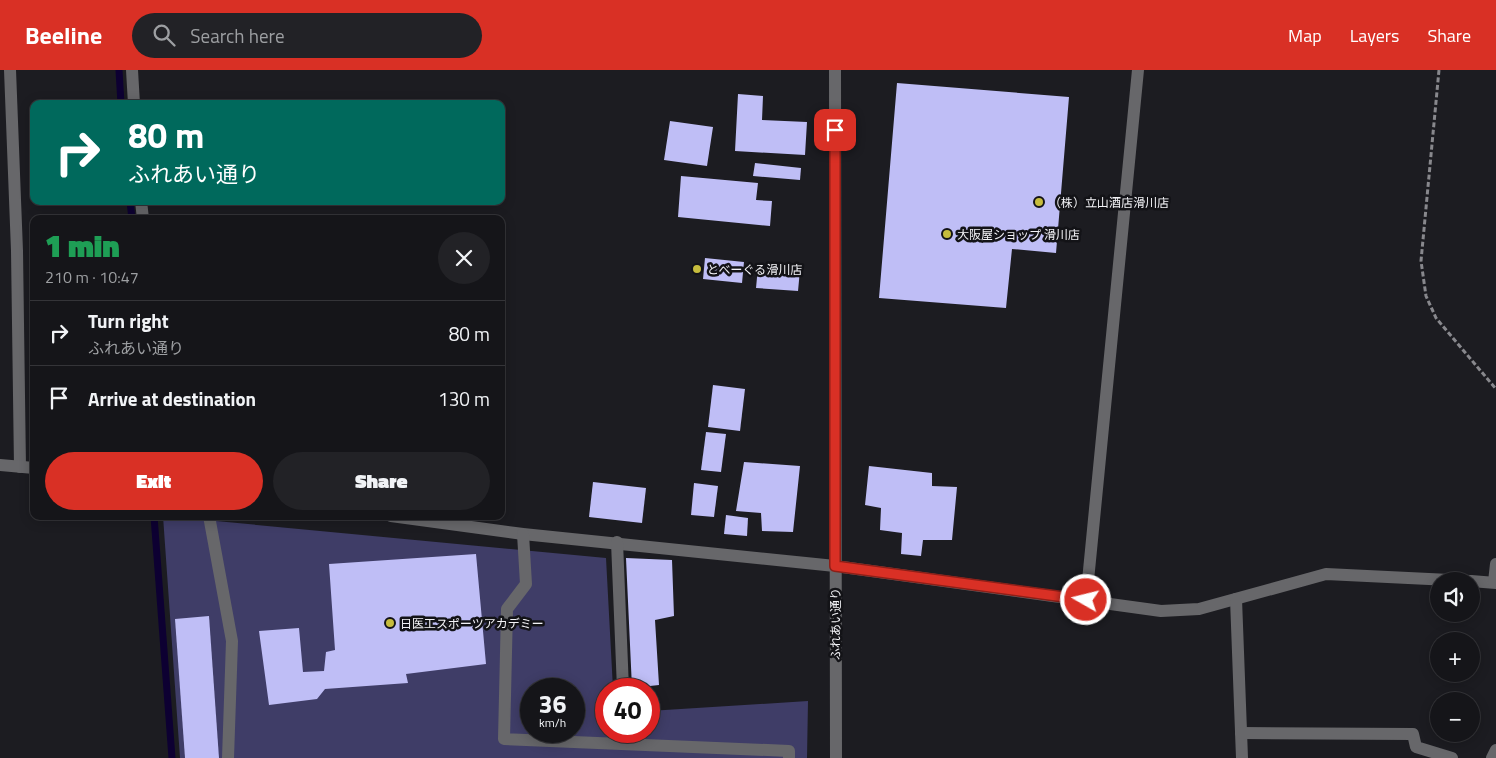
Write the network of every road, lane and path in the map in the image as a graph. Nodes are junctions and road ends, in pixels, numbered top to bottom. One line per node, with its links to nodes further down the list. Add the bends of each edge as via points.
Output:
1 (10, 70): 9 (street)
2 (132, 70): 6 (street)
3 (835, 70): 16 (street, ふれあい通り)
4 (1138, 70): 21 (street)
5 (1438, 70): 7 (path, via 1421,261 1426,296 1436,318)
6 (134, 100)
7 (1496, 389)
8 (0, 465): 9 (street)
9 (20, 467): 10 (street)
10 (30, 468)
11 (210, 520): 25 (street, via 232,640)
12 (420, 520): 13 (street)
13 (523, 534): 14 (street); 26 (street, via 526,584 507,610 504,739 789,751)
14 (617, 542): 16 (street); 22 (street)
15 (1496, 564): 19 (street)
16 (835, 566): 21 (street); 27 (street, ふれあい通り)
17 (1430, 579): 20 (street, via 1326,574)
18 (1480, 582): 19 (street)
19 (1495, 583)
20 (1236, 599): 21 (street, via 1199,608 1161,611); 23 (street)
21 (1086, 600)
22 (623, 678)
23 (1241, 733): 28 (street); 29 (street, via 1414,734 1416,747)
24 (1496, 750): 30 (street)
25 (228, 758)
26 (789, 758)
27 (836, 758)
28 (1242, 758)
29 (1452, 758)
30 (1492, 758)

